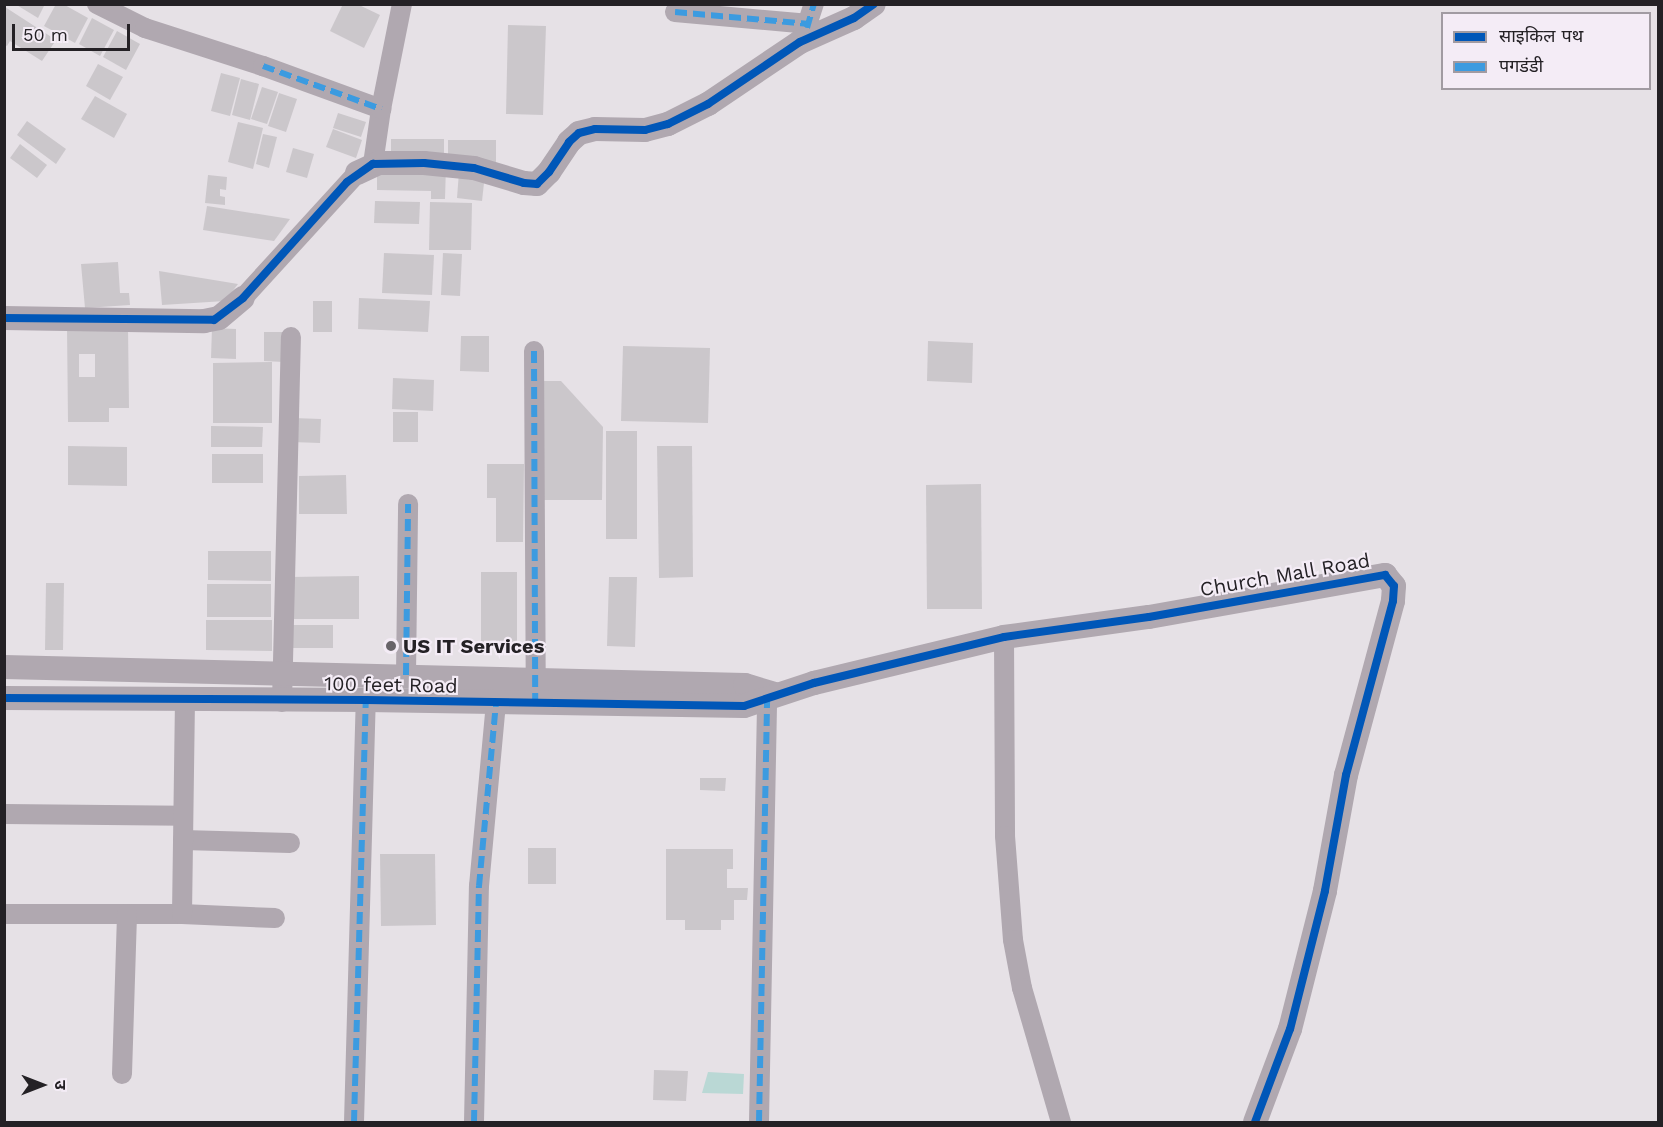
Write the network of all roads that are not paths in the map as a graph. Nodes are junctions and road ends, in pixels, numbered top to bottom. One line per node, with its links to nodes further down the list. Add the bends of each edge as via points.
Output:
1 (96, 4): 7 (street, via 145,28)
2 (402, 4): 7 (street)
3 (814, 4): 6 (street)
4 (874, 4): 6 (street, via 854,18)
5 (675, 12): 6 (street)
6 (804, 33): 8 (street, via 708,104 668,124 645,130 595,129 579,133 537,184 474,168 424,163)
7 (381, 109): 8 (street)
8 (365, 169): 9 (street)
9 (243, 298): 10 (street, via 222,316 204,321)
10 (4, 318)
11 (291, 337): 17 (street)
12 (534, 351): 19 (street)
13 (408, 504): 18 (street)
14 (1004, 638): 21 (street, Church Mall Road, via 867,669); 41 (street, via 1005,836 1013,940 1022,988); 42 (street, Church Mall Road, via 1149,617 1380,574 1392,581 1393,601 1346,775 1325,891 1290,1029)
15 (4, 667): 16 (street, 100 feet Road)
16 (121, 669): 17 (street, 100 feet Road); 23 (street)
17 (282, 672): 18 (street, 100 feet Road); 26 (street)
18 (406, 675): 19 (street, 100 feet Road)
19 (536, 680): 20 (street, 100 feet Road); 28 (street)
20 (610, 694): 21 (street, 100 feet Road, via 745,685); 28 (street, 100 feet Road)
21 (771, 696): 40 (street)
22 (4, 698): 23 (street, 100 feet Road)
23 (120, 699): 24 (street, 100 feet Road)
24 (185, 700): 26 (street, 100 feet Road); 30 (street)
25 (366, 700): 26 (street, 100 feet Road); 27 (street, 100 feet Road); 38 (street)
26 (282, 702)
27 (496, 704): 28 (street, 100 feet Road); 39 (street, via 478,886)
28 (535, 704)
29 (4, 814): 30 (street)
30 (183, 816): 31 (street)
31 (183, 840): 32 (street); 35 (street)
32 (290, 843)
33 (4, 914): 34 (street)
34 (128, 914): 35 (street); 37 (street)
35 (182, 914): 36 (street)
36 (275, 918)
37 (123, 1074)
38 (354, 1122)
39 (474, 1122)
40 (759, 1122)
41 (1061, 1122)
42 (1254, 1122)

